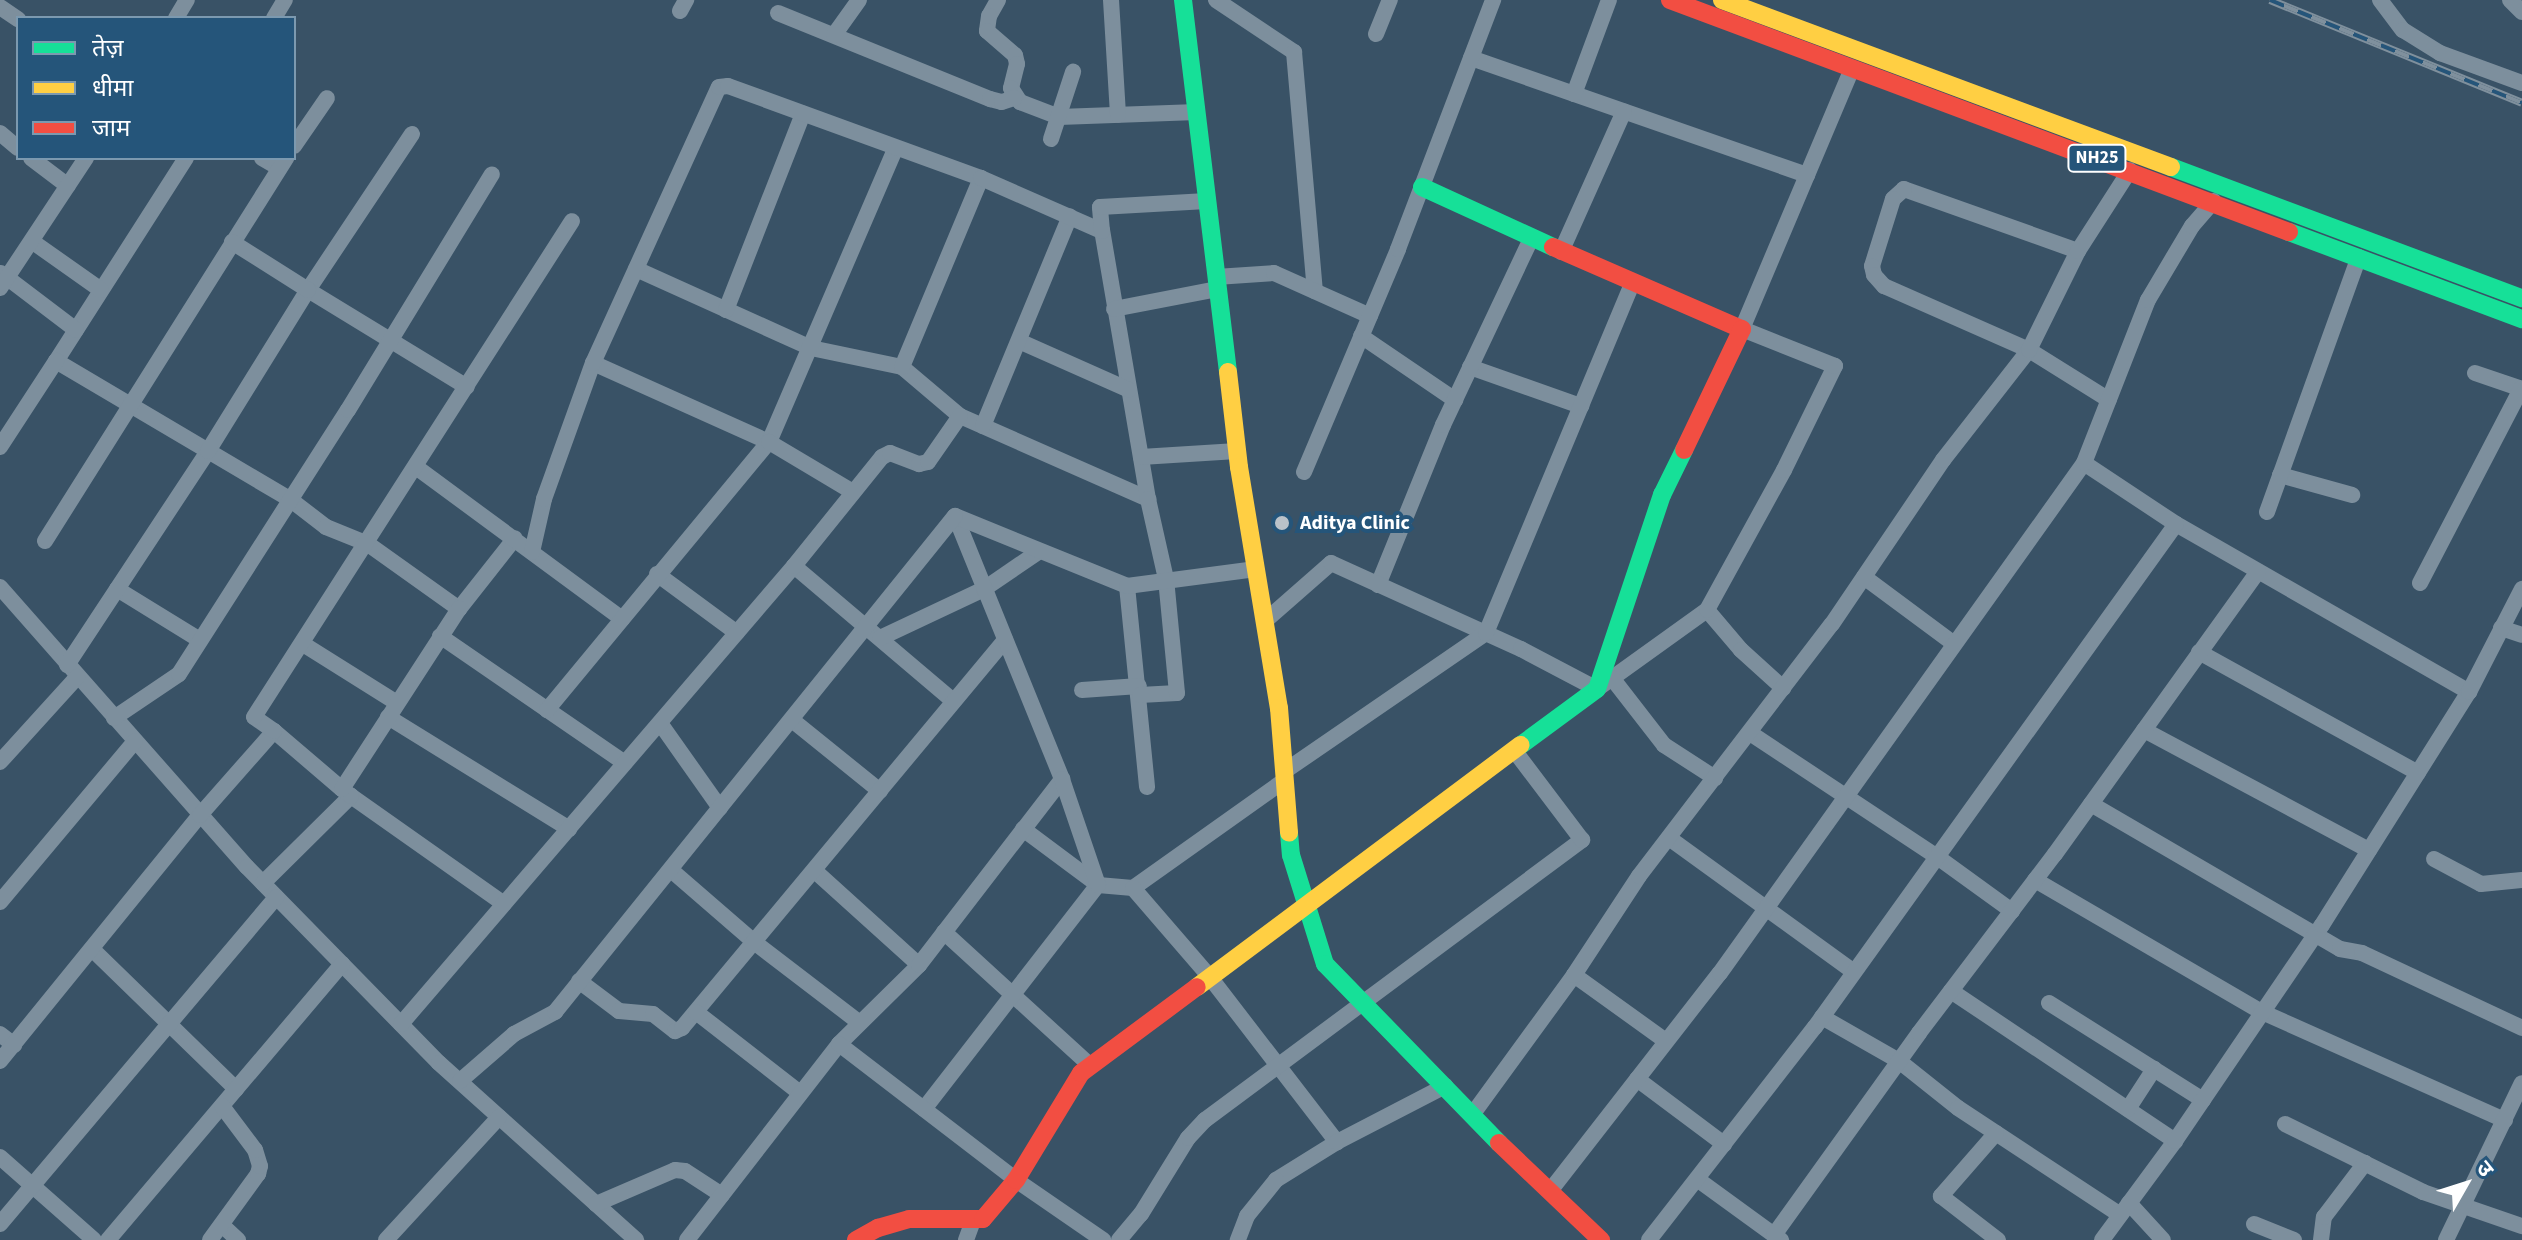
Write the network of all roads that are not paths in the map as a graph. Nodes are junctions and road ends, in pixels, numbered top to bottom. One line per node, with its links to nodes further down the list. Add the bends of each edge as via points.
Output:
1 (859, 0): 16 (street)
2 (998, 0): 23 (street, via 986,26 1017,59)
3 (1111, 0): 27 (street)
4 (1183, 0): 25 (street)
5 (1216, 0): 62 (street, via 1294,52)
6 (1390, 0): 15 (street)
7 (1493, 0): 17 (street)
8 (1609, 0): 21 (street)
9 (1670, 0): 18 (street, NH25)
10 (1722, 0): 63 (street, NH25)
11 (2510, 0): 13 (street)
12 (2384, 2): 20 (street, via 2403,30 2440,53)
13 (2522, 12)
14 (778, 13): 16 (street)
15 (1376, 34)
16 (834, 35): 23 (street, via 990,99)
17 (1471, 58): 21 (street); 44 (street)
18 (1852, 68): 39 (street, NH25); 41 (street)
19 (1073, 72): 28 (street)
20 (2522, 83)
21 (1574, 94): 24 (street)
22 (327, 98): 32 (street)
23 (1014, 98): 28 (street)
24 (1624, 111): 41 (street); 54 (street)
25 (1197, 112): 27 (street); 45 (street)
26 (803, 114): 34 (street); 56 (street, via 728,86 716,90); 65 (street)
27 (1118, 115): 28 (street)
28 (1059, 117): 31 (street)
29 (0, 133): 33 (street)
30 (412, 134): 61 (street)
31 (1051, 139)
32 (296, 143)
33 (16, 146)
34 (895, 149): 42 (street); 73 (street)
35 (34, 160): 43 (street)
36 (85, 160): 43 (street)
37 (185, 160): 60 (street)
38 (282, 163): 52 (street)
39 (2130, 170): 46 (street, NH25); 53 (street)
40 (492, 174): 71 (street)
41 (1807, 175): 68 (street)
42 (981, 178): 47 (street); 77 (street)
43 (68, 186): 51 (street)
44 (1422, 187): 50 (street); 66 (street)
45 (1207, 201): 49 (street, via 1100,207); 58 (street)
46 (2214, 201): 55 (street, NH25); 84 (street, via 2192,226 2148,300)
47 (1070, 216): 49 (street); 72 (street)
48 (572, 221): 80 (street)
49 (1102, 231): 64 (street)
50 (1531, 239): 54 (street); 78 (street)
51 (33, 242): 57 (street); 60 (street)
52 (232, 242): 61 (street); 85 (street)
53 (2078, 251): 74 (street); 74 (street, via 1912,189 1893,199 1872,266 1884,286)
54 (1561, 252): 59 (street)
55 (2359, 257): 67 (street, NH25); 97 (street)
56 (636, 269): 65 (street); 76 (street)
57 (2, 279): 69 (street)
58 (1217, 283): 62 (street, via 1274,273); 64 (street); 92 (street)
59 (1632, 284): 68 (street); 86 (street)
60 (101, 290): 69 (street)
61 (308, 290): 71 (street); 91 (street)
62 (1315, 291): 66 (street)
63 (2522, 298)
64 (1114, 309): 82 (street)
65 (726, 310): 73 (street)
66 (1370, 316): 70 (street)
67 (2522, 319)
68 (1742, 329): 124 (street, via 1835,366); 140 (street, via 1662,495)
69 (76, 330): 75 (street)
70 (1361, 336): 83 (street); 96 (street)
71 (391, 340): 80 (street); 101 (street)
72 (1019, 341): 82 (street); 88 (street)
73 (811, 348): 77 (street); 89 (street)
74 (2029, 350): 84 (street); 114 (street, via 1943,460)
75 (56, 361): 85 (street); 90 (street)
76 (593, 363): 89 (street); 108 (street, via 544,499)
77 (902, 367): 87 (street)
78 (1470, 367): 83 (street); 86 (street)
79 (2475, 373): 81 (street)
80 (467, 387): 95 (street)
81 (2521, 389): 116 (street)
82 (1129, 390): 93 (street)
83 (1455, 400): 117 (street)
84 (2109, 400): 94 (street)
85 (129, 404): 91 (street); 106 (street)
86 (1581, 406): 130 (street)
87 (960, 416): 88 (street); 98 (street, via 928,462 885,454)
88 (983, 426): 100 (street)
89 (769, 442): 98 (street); 113 (street)
90 (0, 447)
91 (208, 451): 101 (street); 119 (street)
92 (1237, 451): 93 (street); 111 (street)
93 (1141, 457): 100 (street)
94 (2084, 463): 104 (street); 136 (street)
95 (416, 467): 105 (street); 107 (street)
96 (1304, 472)
97 (2280, 475): 99 (street); 102 (street)
98 (853, 492): 110 (street)
99 (2352, 495)
100 (1148, 499): 115 (street)
101 (291, 500): 107 (street, via 326,527); 134 (street)
102 (2267, 512)
103 (955, 516): 109 (street); 120 (street); 127 (street)
104 (2176, 524): 112 (street); 173 (street)
105 (515, 538): 108 (street); 123 (street)
106 (45, 541)
107 (368, 544): 123 (street); 137 (street)
108 (532, 552): 125 (street)
109 (1038, 552): 118 (street); 120 (street)
110 (794, 566): 127 (street); 129 (street)
111 (1256, 569): 115 (street); 126 (street)
112 (2258, 571): 138 (street); 144 (street)
113 (657, 574): 125 (street); 129 (street)
114 (1864, 577): 136 (street); 141 (street)
115 (1166, 579): 118 (street); 143 (street, via 1177,693)
116 (2420, 583)
117 (1378, 585): 126 (street, via 1331,563); 130 (street)
118 (1127, 586): 143 (street)
119 (117, 589): 134 (street); 139 (street)
120 (984, 589): 133 (street); 135 (street)
121 (2522, 589): 128 (street)
122 (3, 600): 139 (street)
123 (459, 609): 132 (street)
124 (1707, 610): 140 (street); 141 (street)
125 (622, 619): 147 (street)
126 (1265, 621): 159 (street)
127 (867, 626): 133 (street); 149 (street)
128 (2501, 628): 131 (street); 144 (street)
129 (737, 633): 150 (street)
130 (1486, 633): 140 (street); 159 (street)
131 (2522, 635)
132 (440, 636): 146 (street); 147 (street)
133 (880, 638): 145 (street)
134 (200, 640): 148 (street, via 179,674)
135 (1005, 640): 145 (street); 161 (street)
136 (1953, 643): 165 (street)
137 (303, 644): 146 (street); 152 (street, via 254,717)
138 (2199, 652): 151 (street); 158 (street)
139 (72, 671): 148 (street); 156 (street)
140 (1604, 684): 155 (street); 160 (street, via 1664,745)
141 (1783, 688): 153 (street)
142 (1082, 690): 143 (street)
143 (1139, 690): 162 (street)
144 (2469, 692): 158 (street)
145 (953, 701): 163 (street)
146 (393, 710): 164 (street); 169 (street)
147 (547, 710): 157 (street)
148 (114, 718): 154 (street)
149 (792, 720): 163 (street); 167 (street)
150 (660, 723): 157 (street); 167 (street)
151 (2144, 730): 166 (street); 172 (street)
152 (274, 731): 164 (street); 168 (street)
153 (1750, 733): 160 (street); 165 (street)
154 (135, 741): 168 (street); 183 (street)
155 (1514, 750): 184 (street); 200 (street, via 1582,840)
156 (0, 762)
157 (625, 763): 169 (street)
158 (2418, 773): 172 (street)
159 (1285, 776): 181 (street); 184 (street, via 1291,855)
160 (1715, 778): 171 (street)
161 (1062, 779): 170 (street); 180 (street)
162 (1147, 787)
163 (880, 791): 176 (street)
164 (346, 792): 179 (street); 185 (street)
165 (1847, 796): 173 (street); 186 (street)
166 (2091, 804): 177 (street); 189 (street)
167 (720, 808): 175 (street)
168 (200, 815): 179 (street); 191 (street)
169 (569, 829): 185 (street)
170 (1023, 829): 180 (street); 188 (street)
171 (1669, 838): 186 (street); 195 (street)
172 (2369, 850): 189 (street)
173 (1936, 856): 187 (street); 194 (street)
174 (2434, 859): 178 (street, via 2481,884)
175 (671, 870): 190 (street); 197 (street)
176 (815, 871): 190 (street); 193 (street)
177 (2035, 880): 187 (street); 203 (street)
178 (2522, 880)
179 (263, 883): 182 (street)
180 (1098, 885): 181 (street); 199 (street)
181 (1133, 888): 196 (street)
182 (276, 897): 192 (street); 205 (street)
183 (0, 902)
184 (1306, 902): 196 (street); 200 (street, via 1325,964)
185 (504, 904): 207 (street)
186 (1766, 909): 194 (street); 210 (street)
187 (2012, 911): 198 (street)
188 (944, 932): 193 (street); 199 (street)
189 (2315, 936): 203 (street); 208 (street)
190 (754, 942): 202 (street); 206 (street)
191 (92, 949): 205 (street); 212 (street)
192 (342, 964): 207 (street); 222 (street)
193 (919, 965): 206 (street)
194 (1854, 972): 204 (street)
195 (1574, 975): 210 (street); 228 (street)
196 (1209, 976): 215 (street); 216 (street)
197 (579, 981): 202 (street, via 615,1009 653,1014 675,1031); 219 (street, via 548,1017 514,1034)
198 (1951, 991): 214 (street); 227 (street)
199 (1012, 996): 215 (street); 226 (street)
200 (1362, 1002): 216 (street); 221 (street)
201 (2049, 1003): 217 (street)
202 (696, 1012): 223 (street)
203 (2262, 1012): 224 (street); 230 (street)
204 (1822, 1017): 214 (street); 235 (street)
205 (170, 1021): 222 (street); 240 (street)
206 (860, 1023): 211 (street)
207 (401, 1024): 219 (street)
208 (2522, 1028)
209 (0, 1034): 212 (street)
210 (1666, 1041): 218 (street)
211 (839, 1044): 223 (street); 226 (street)
212 (14, 1045): 213 (street)
213 (0, 1061)
214 (1899, 1061): 232 (street); 251 (street)
215 (1091, 1066): 239 (street, via 1081,1073)
216 (1276, 1068): 234 (street); 263 (street, via 1188,1138)
217 (2154, 1069): 224 (street); 227 (street)
218 (1637, 1079): 235 (street); 241 (street)
219 (460, 1081): 229 (street)
220 (2522, 1083): 230 (street)
221 (1445, 1086): 228 (street); 234 (street)
222 (236, 1089): 225 (street)
223 (800, 1093): 242 (street)
224 (2203, 1100): 233 (street)
225 (222, 1106): 249 (street, via 255,1150 260,1166); 254 (street)
226 (924, 1109): 239 (street)
227 (2128, 1109): 233 (street)
228 (1472, 1115): 241 (street)
229 (499, 1117): 243 (street); 257 (street)
230 (2505, 1120): 245 (street)
231 (2285, 1124): 237 (street)
232 (1996, 1133): 244 (street); 267 (street, via 1941,1196)
233 (2175, 1141): 244 (street)
234 (1337, 1142): 264 (street, via 1276,1180 1247,1216)
235 (1724, 1144): 238 (street)
236 (0, 1157): 240 (street)
237 (2365, 1163): 245 (street); 270 (street, via 2324,1217)
238 (1697, 1179): 251 (street); 266 (street)
239 (1016, 1180): 246 (street, via 994,1210); 262 (street)
240 (32, 1186): 247 (street); 253 (street)
241 (1550, 1191): 265 (street)
242 (722, 1195): 243 (street, via 675,1170); 259 (street)
243 (596, 1204): 258 (street)
244 (2124, 1209): 268 (street); 269 (street)
245 (2464, 1209): 250 (street); 271 (street)
246 (973, 1221): 260 (street, via 909,1219); 261 (street)
247 (0, 1224)
248 (2254, 1224): 252 (street)
249 (222, 1225): 255 (street); 256 (street)
250 (2522, 1226)
251 (1778, 1238)
252 (2288, 1239)
253 (94, 1240)
254 (108, 1240)
255 (210, 1240)
256 (238, 1240)
257 (386, 1240)
258 (636, 1240)
259 (687, 1240)
260 (856, 1240)
261 (966, 1240)
262 (1103, 1240)
263 (1119, 1240)
264 (1238, 1240)
265 (1601, 1240)
266 (1649, 1240)
267 (1998, 1240)
268 (2102, 1240)
269 (2163, 1240)
270 (2321, 1240)
271 (2446, 1240)

